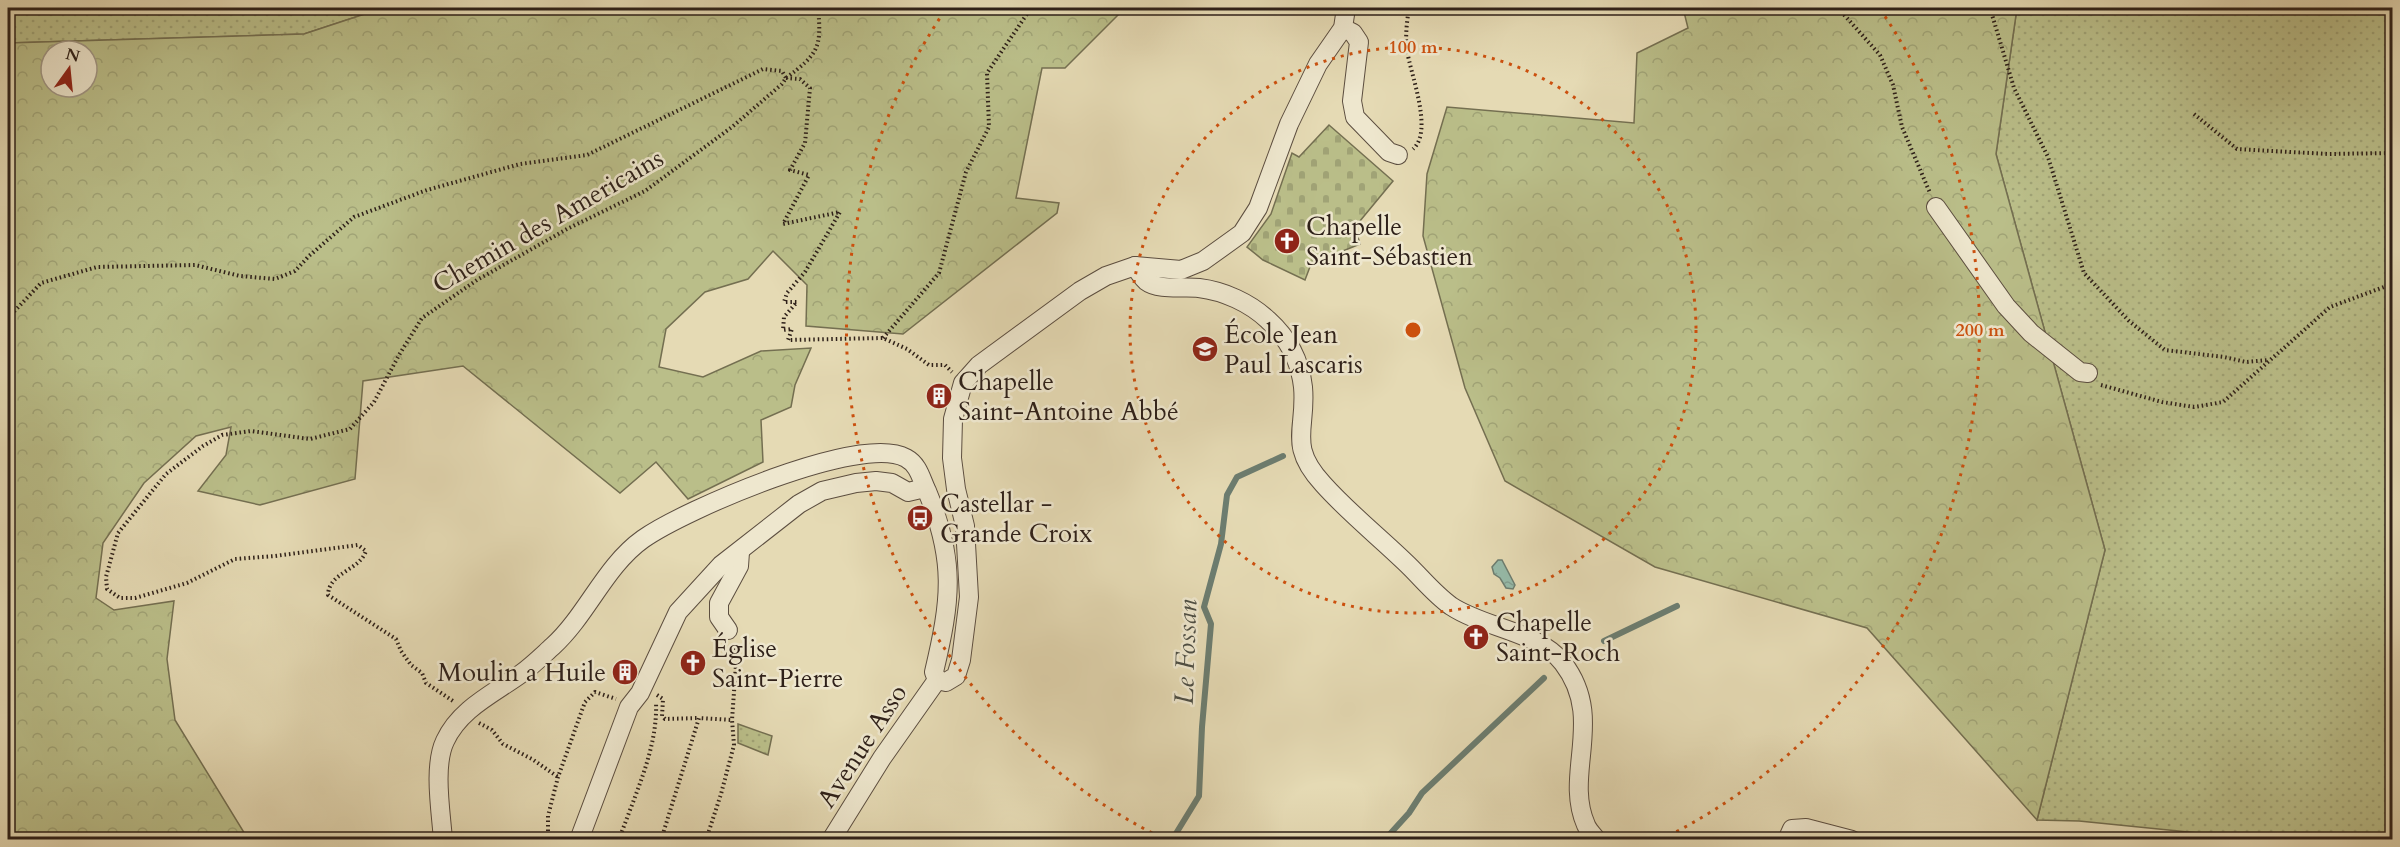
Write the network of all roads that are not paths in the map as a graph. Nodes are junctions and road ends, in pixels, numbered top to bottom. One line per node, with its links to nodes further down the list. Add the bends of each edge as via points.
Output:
1 (1346, 8): 2 (street)
2 (1343, 27): 3 (street, via 1359,42 1352,101 1355,117 1389,152); 5 (street, via 1318,64 1289,124 1258,208 1242,233 1203,261 1181,270)
3 (1398, 155)
4 (1936, 207): 6 (street, via 2006,306 2031,333 2080,372)
5 (1135, 266): 10 (street, via 1080,291 979,365 963,383 953,419 952,458 965,526 969,597 956,676 946,682); 14 (street, via 1147,281 1159,286 1223,293 1266,318 1284,335 1296,358 1303,387 1299,434 1303,455 1322,483 1451,606 1543,646 1562,662 1582,705 1579,797 1586,826)
6 (2088, 374)
7 (925, 488): 8 (street, via 908,492 892,483 876,481 822,491 799,504); 10 (street, via 938,517 949,573 946,620 934,672); 11 (street, via 917,466 905,457 883,453 843,457 778,476 721,499 644,539 625,555 559,640 525,671 465,713 452,728 441,759)
8 (740, 552): 9 (street, via 739,566 718,603 718,617); 12 (street, via 721,565 678,612 640,693 629,707)
9 (728, 630)
10 (937, 680): 13 (street, Avenue Asso)
11 (443, 840)
12 (579, 840)
13 (831, 840)
14 (1597, 840)
15 (1787, 840): 16 (street, via 1792,829 1806,828)
16 (1851, 840)

